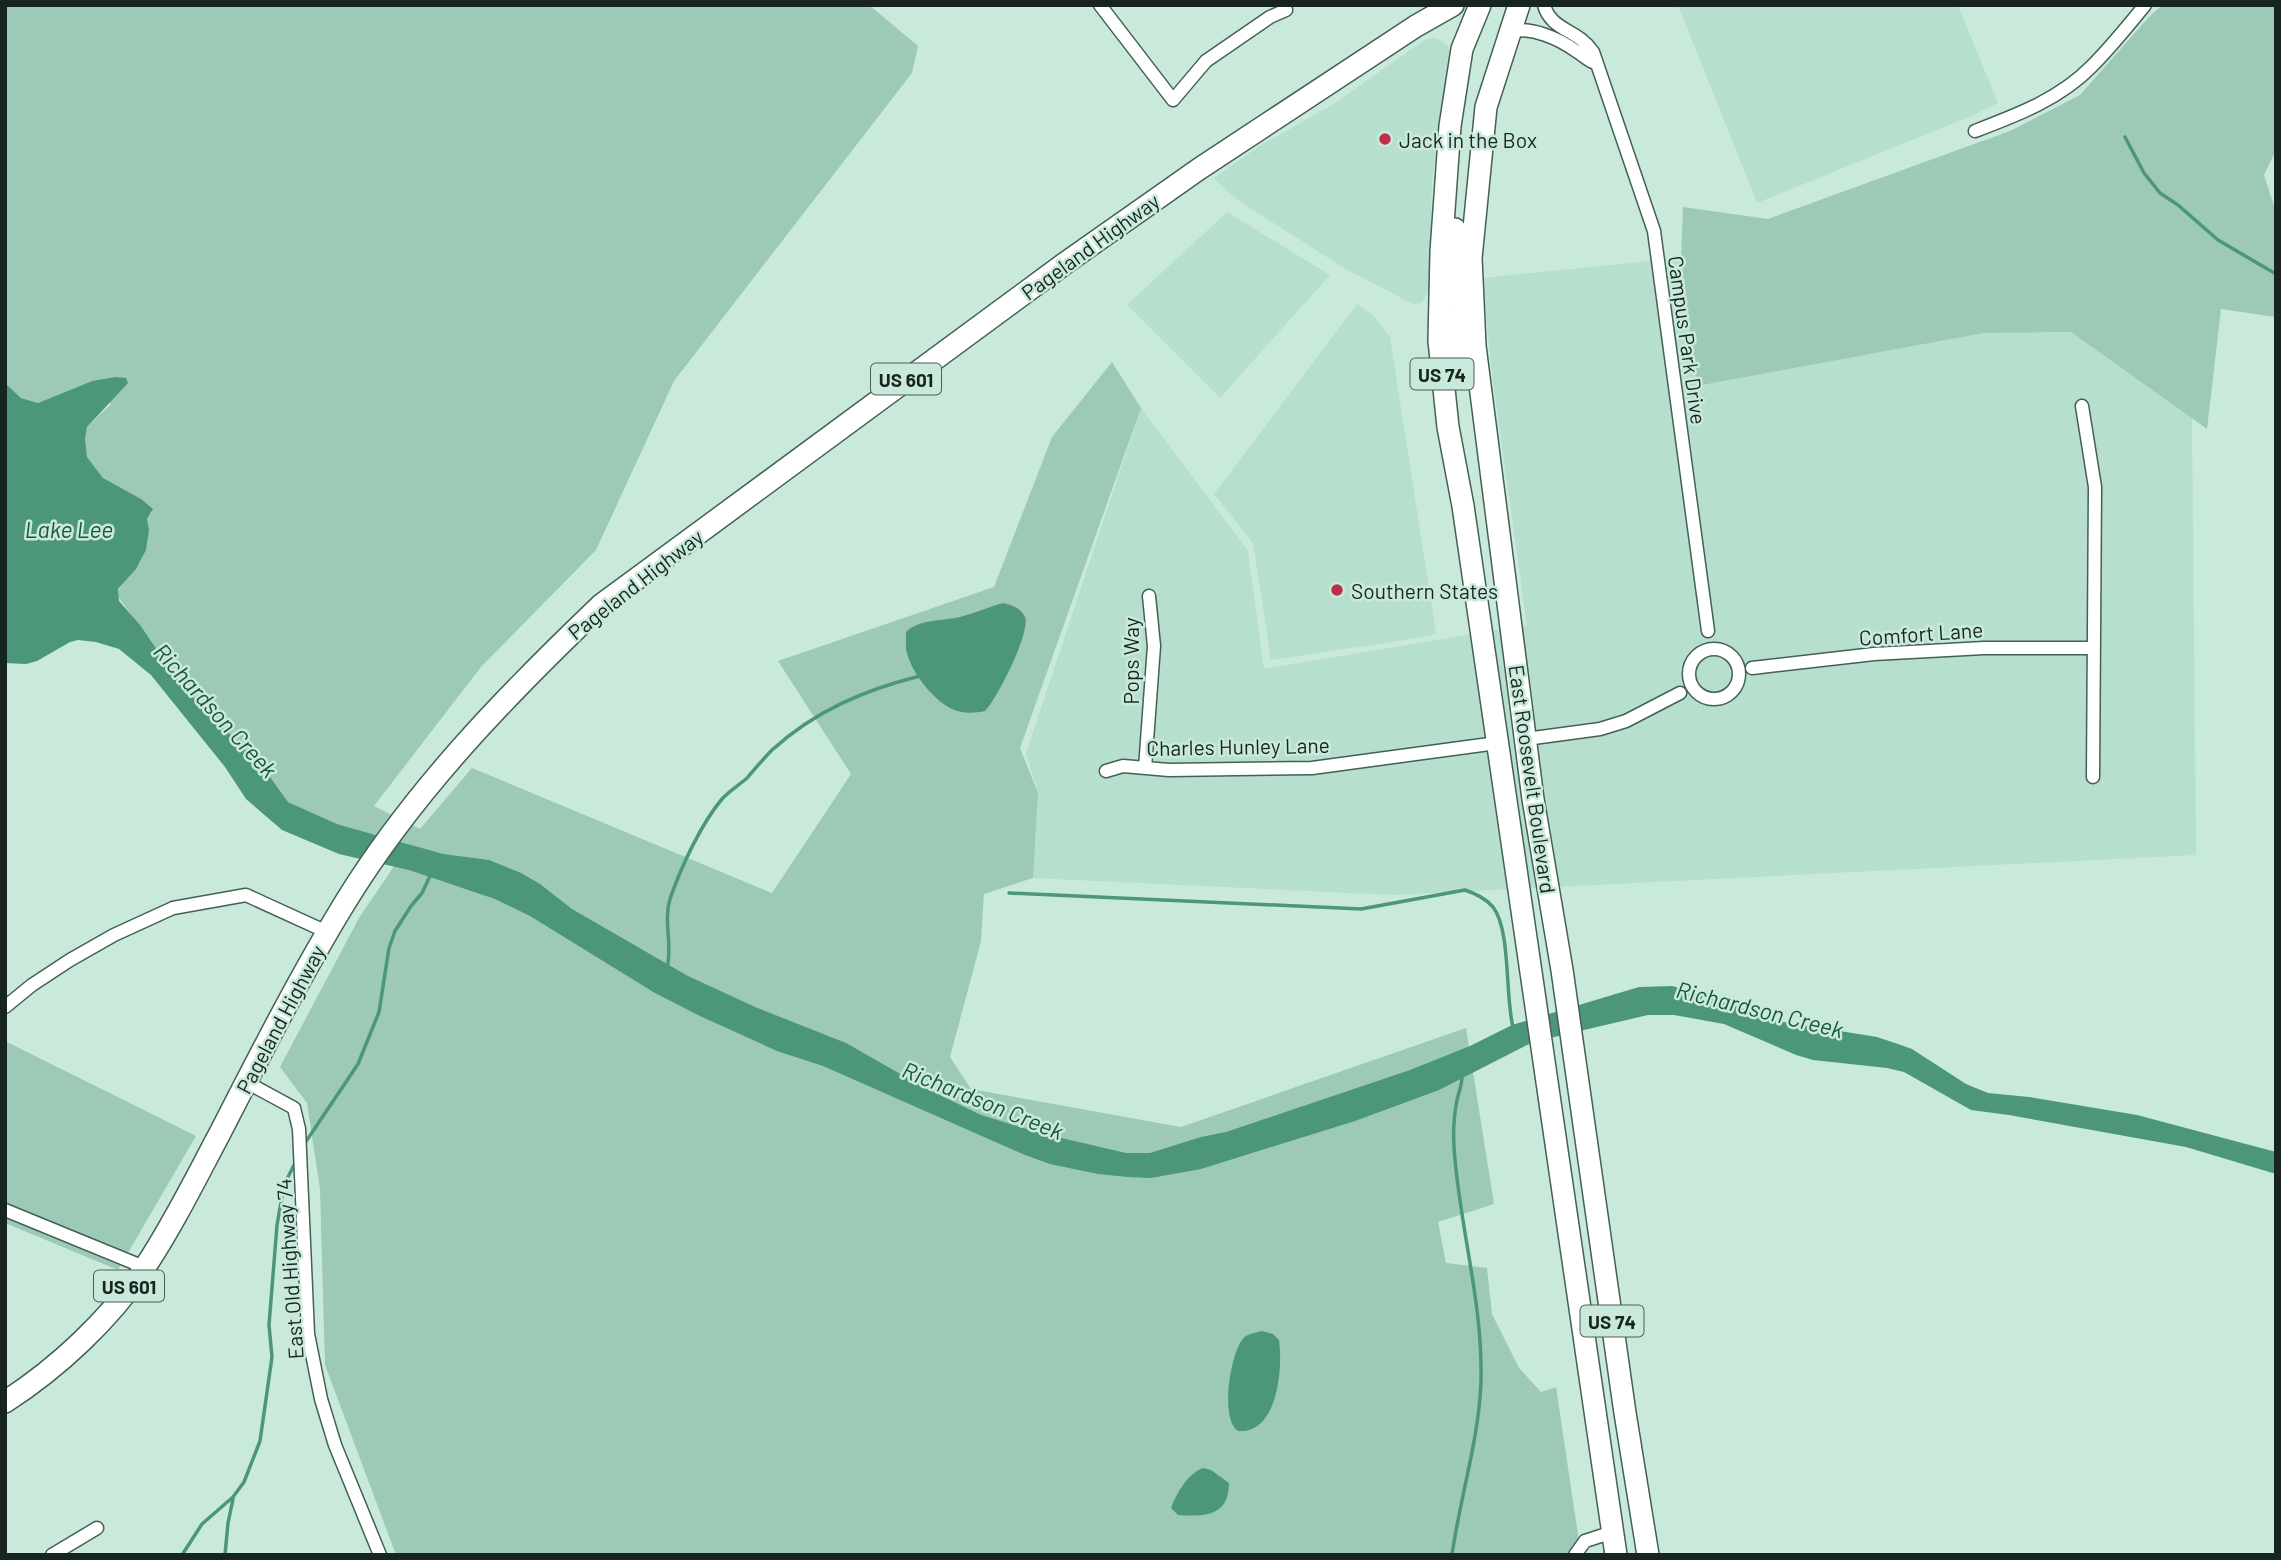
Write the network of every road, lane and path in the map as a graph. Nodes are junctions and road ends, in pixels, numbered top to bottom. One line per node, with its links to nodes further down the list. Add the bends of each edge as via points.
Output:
1 (1100, 5): 6 (street, via 1173,100 1206,61)
2 (1453, 5): 33 (highway, Pageland Highway / US 601, via 1209,162 1064,264 601,606 478,727 409,811)
3 (1482, 5): 7 (highway); 10 (highway, East Roosevelt Boulevard / US 74, via 1462,49)
4 (1544, 5): 8 (street, Campus Park Drive, via 1550,20 1588,44)
5 (2146, 5): 9 (street, via 2074,82 2031,109)
6 (1285, 7)
7 (1515, 16): 8 (street, via 1526,29 1565,44); 12 (highway, East Roosevelt Boulevard / US 74, via 1486,107 1471,258)
8 (1595, 63): 17 (street, Campus Park Drive, via 1654,232)
9 (1975, 131)
10 (1449, 141): 11 (highway, East Roosevelt Boulevard / US 74); 12 (highway, via 1456,159 1455,301)
11 (1440, 319): 14 (highway, via 1456,327 1468,405); 15 (highway, East Roosevelt Boulevard / US 74, via 1448,427)
12 (1474, 320): 14 (highway, East Roosevelt Boulevard / US 74)
13 (2082, 405): 18 (street, via 2095,487)
14 (1486, 447): 27 (highway, East Roosevelt Boulevard / US 74)
15 (1469, 552): 27 (highway, via 1490,615 1509,722); 28 (highway, East Roosevelt Boulevard / US 74)
16 (1149, 596): 29 (street, Pops Way, via 1154,646)
17 (1708, 631): 19 (street, Campus Park Drive); 20 (street, Campus Park Drive)
18 (2094, 648): 22 (street, Comfort Lane, via 1984,648); 31 (street)
19 (1719, 649): 20 (street); 21 (street, Comfort Lane)
20 (1703, 652): 23 (street, via 1692,663)
21 (1737, 664): 22 (street, Comfort Lane); 24 (street)
22 (1752, 668): 24 (street)
23 (1690, 679): 25 (street); 26 (street)
24 (1737, 683): 26 (street, via 1722,697)
25 (1679, 693): 26 (street); 27 (street, via 1626,721 1600,729)
26 (1699, 693)
27 (1526, 739): 32 (highway, East Roosevelt Boulevard / US 74)
28 (1497, 743): 29 (street, Charles Hunley Lane, via 1312,768); 32 (highway, via 1516,753 1535,854); 38 (highway, East Roosevelt Boulevard / US 74)
29 (1145, 768): 30 (street, Charles Hunley Lane, via 1123,766)
30 (1106, 771)
31 (2093, 777)
32 (1552, 906): 40 (highway, East Roosevelt Boulevard / US 74)
33 (327, 932): 34 (street, via 246,895 173,908 70,960); 35 (highway, Pageland Highway / US 601)
34 (5, 1007)
35 (246, 1082): 37 (highway, Pageland Highway / US 601); 44 (street, East Old Highway 74, via 294,1108 299,1129 308,1334 318,1386 335,1445)
36 (5, 1210): 37 (street)
37 (144, 1267): 39 (highway, Pageland Highway / US 601, via 75,1348)
38 (1580, 1303): 40 (highway, via 1593,1332 1622,1503 1632,1518); 42 (highway, East Roosevelt Boulevard / US 74)
39 (5, 1402)
40 (1643, 1520): 48 (highway, East Roosevelt Boulevard / US 74)
41 (97, 1528): 43 (street)
42 (1613, 1532): 45 (street, via 1585,1541); 46 (highway, East Roosevelt Boulevard / US 74); 47 (highway, via 1629,1540)
43 (52, 1555)
44 (380, 1555)
45 (1575, 1555)
46 (1616, 1555)
47 (1634, 1555)
48 (1648, 1555)

